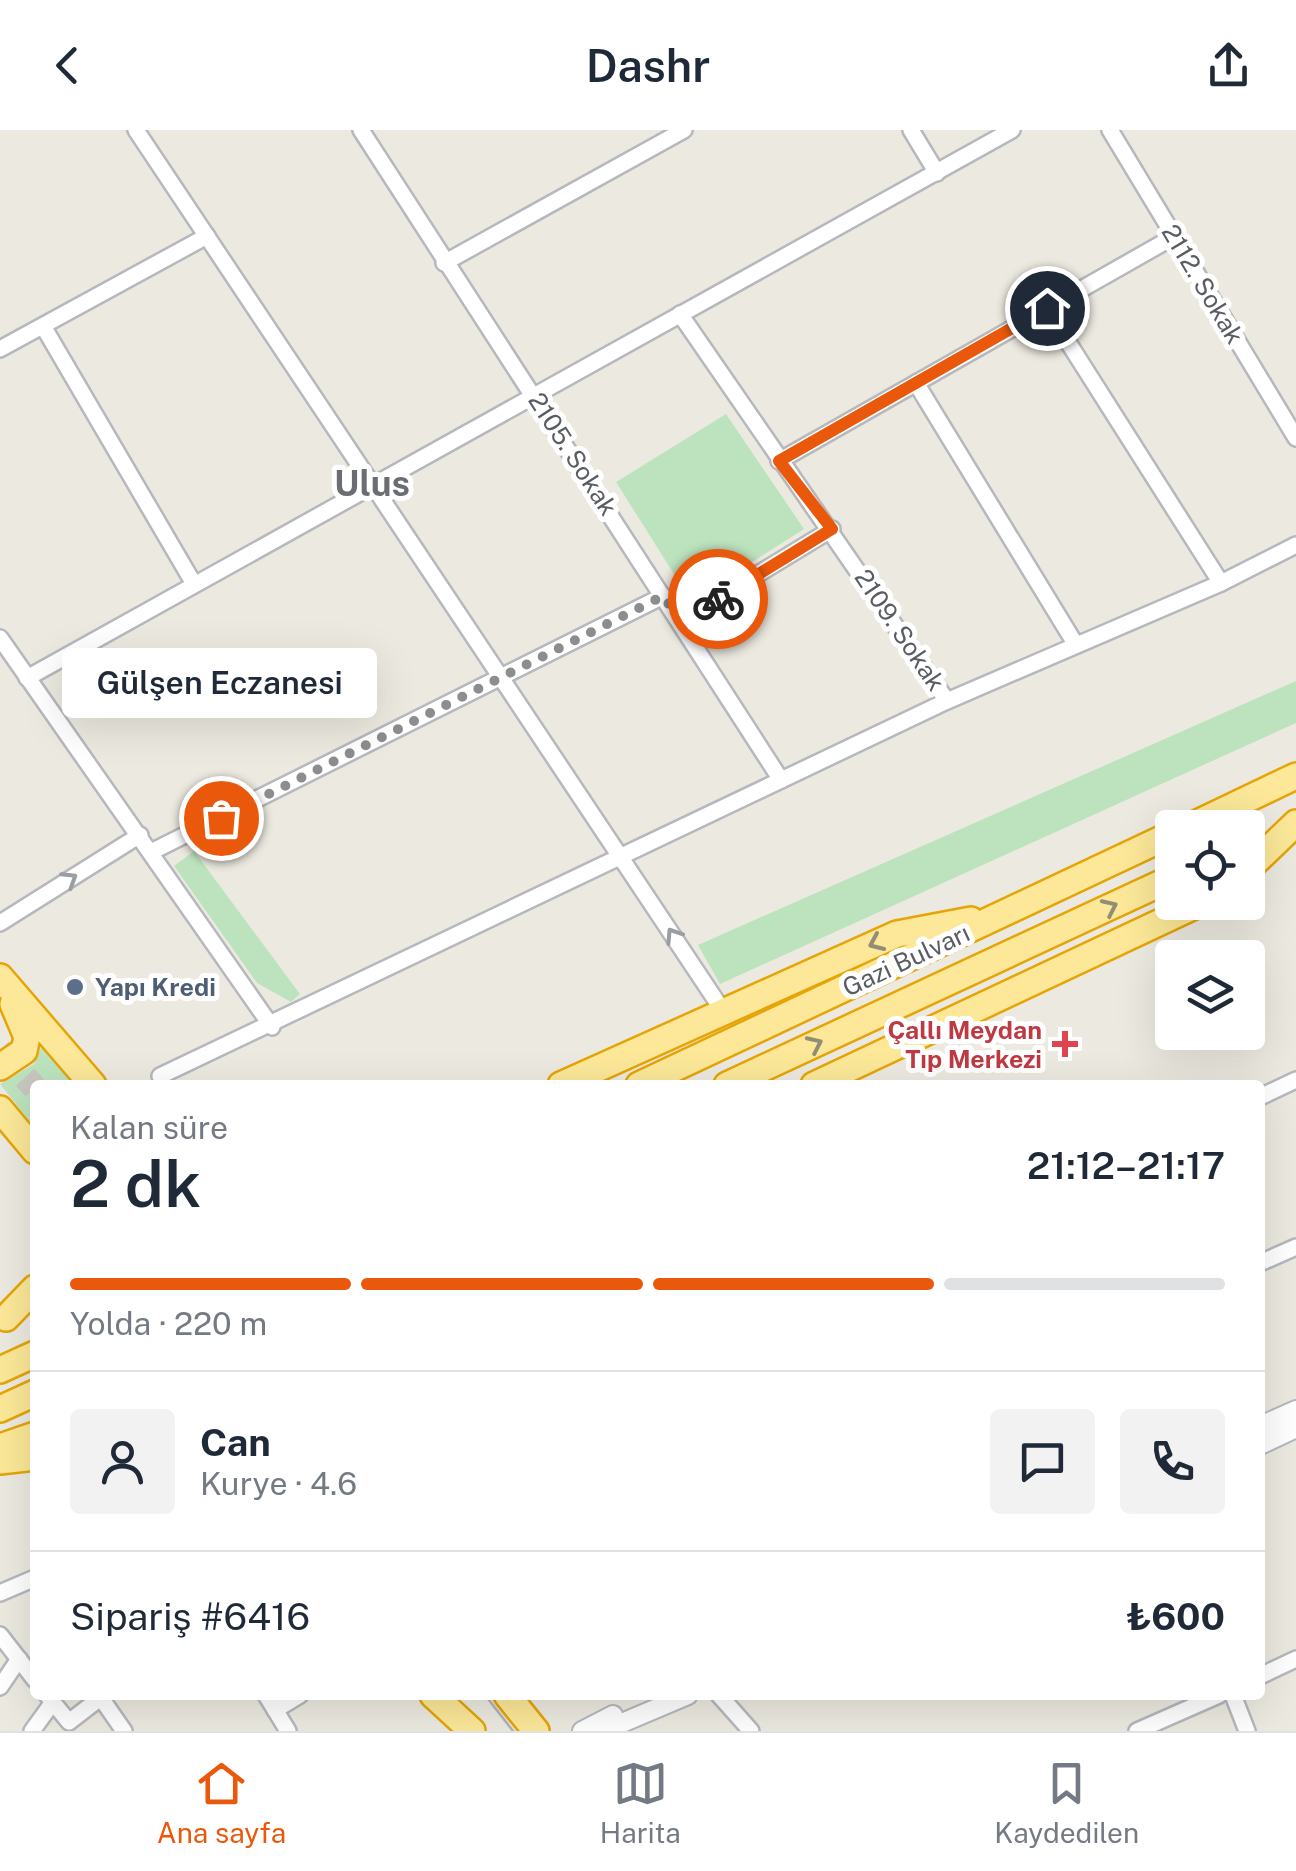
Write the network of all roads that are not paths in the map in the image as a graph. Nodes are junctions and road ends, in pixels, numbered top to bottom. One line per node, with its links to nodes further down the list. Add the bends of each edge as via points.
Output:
1 (136, 130): 8 (street)
2 (361, 130): 10 (street, 2105. Sokak)
3 (684, 130): 10 (street)
4 (912, 130): 7 (street)
5 (1012, 130): 7 (street)
6 (1110, 130): 9 (street, 2112. Sokak)
7 (937, 173): 12 (street)
8 (207, 236): 13 (street); 19 (street)
9 (1175, 236): 11 (street); 17 (street, 2112. Sokak)
10 (444, 264): 16 (street, 2105. Sokak)
11 (1047, 308): 15 (street); 22 (street)
12 (680, 314): 16 (street); 18 (street, 2109. Sokak)
13 (44, 326): 14 (street); 23 (street)
14 (0, 349)
15 (916, 383): 18 (street); 27 (street)
16 (534, 393): 19 (street); 24 (street, 2105. Sokak)
17 (1296, 438)
18 (779, 461): 20 (street, 2109. Sokak)
19 (371, 483): 23 (street); 29 (street)
20 (832, 529): 25 (street); 30 (street, 2109. Sokak)
21 (1296, 545): 22 (street)
22 (1221, 583): 27 (street)
23 (194, 584): 28 (street)
24 (663, 596): 25 (street, 2105. Sokak); 29 (street)
25 (681, 621): 32 (street, 2105. Sokak)
26 (0, 638): 28 (street)
27 (1076, 645): 30 (street)
28 (27, 678): 35 (street)
29 (500, 678): 38 (street); 40 (street)
30 (947, 701): 32 (street)
31 (1296, 776): 33 (highway)
32 (781, 780): 40 (street)
33 (1225, 810)
34 (1296, 822): 36 (highway); 39 (highway)
35 (140, 835): 38 (street); 44 (street, one-way to 35)
36 (1265, 836)
37 (1155, 842): 42 (highway, Gazi Bulvarı)
38 (151, 852): 47 (street)
39 (1265, 852)
40 (624, 858): 46 (street, one-way to 40); 47 (street)
41 (1155, 886): 53 (highway, Gazi Bulvarı, one-way to 41)
42 (1005, 913): 46 (highway, one-way to 46, via 898,934); 52 (highway, Gazi Bulvarı)
43 (1166, 920): 54 (highway)
44 (0, 923)
45 (0, 978): 48 (highway, via 27,1037 24,1052); 50 (highway)
46 (722, 1011): 51 (highway)
47 (272, 1027): 49 (street)
48 (0, 1067)
49 (160, 1076)
50 (89, 1080)
51 (572, 1080)
52 (650, 1080)
53 (738, 1080)
54 (825, 1080)
55 (1296, 1080): 56 (street)
56 (1265, 1095)
57 (0, 1108): 58 (highway)
58 (30, 1145)
59 (1296, 1247): 60 (street)
60 (1265, 1261)
61 (30, 1303): 62 (highway)
62 (3, 1320)
63 (30, 1356): 64 (highway)
64 (0, 1370)
65 (30, 1396): 66 (highway)
66 (0, 1409)
67 (1296, 1410): 68 (street)
68 (1265, 1424)
69 (1296, 1428): 71 (street)
70 (30, 1436): 72 (highway)
71 (1265, 1442)
72 (0, 1447)
73 (30, 1458): 74 (highway)
74 (0, 1461)
75 (30, 1580): 76 (street)
76 (0, 1594)
77 (0, 1635): 79 (street)
78 (1296, 1659): 81 (street)
79 (19, 1660): 80 (street); 82 (street)
80 (30, 1674)
81 (1265, 1674)
82 (0, 1687)
83 (49, 1700): 99 (street)
84 (52, 1700): 85 (street, via 68,1722)
85 (98, 1700)
86 (105, 1700): 100 (street)
87 (269, 1700): 98 (street)
88 (292, 1700): 98 (street)
89 (438, 1700): 102 (highway)
90 (456, 1700): 103 (highway)
91 (511, 1700): 104 (highway)
92 (521, 1700): 104 (highway)
93 (648, 1700): 105 (street)
94 (676, 1700): 106 (street)
95 (723, 1700): 107 (street)
96 (1208, 1700): 108 (street)
97 (1234, 1700): 109 (street)
98 (275, 1710): 101 (street)
99 (32, 1731)
100 (124, 1731)
101 (288, 1731)
102 (472, 1731)
103 (480, 1731)
104 (538, 1731)
105 (582, 1731)
106 (603, 1731)
107 (751, 1731)
108 (1138, 1731)
109 (1247, 1731)

